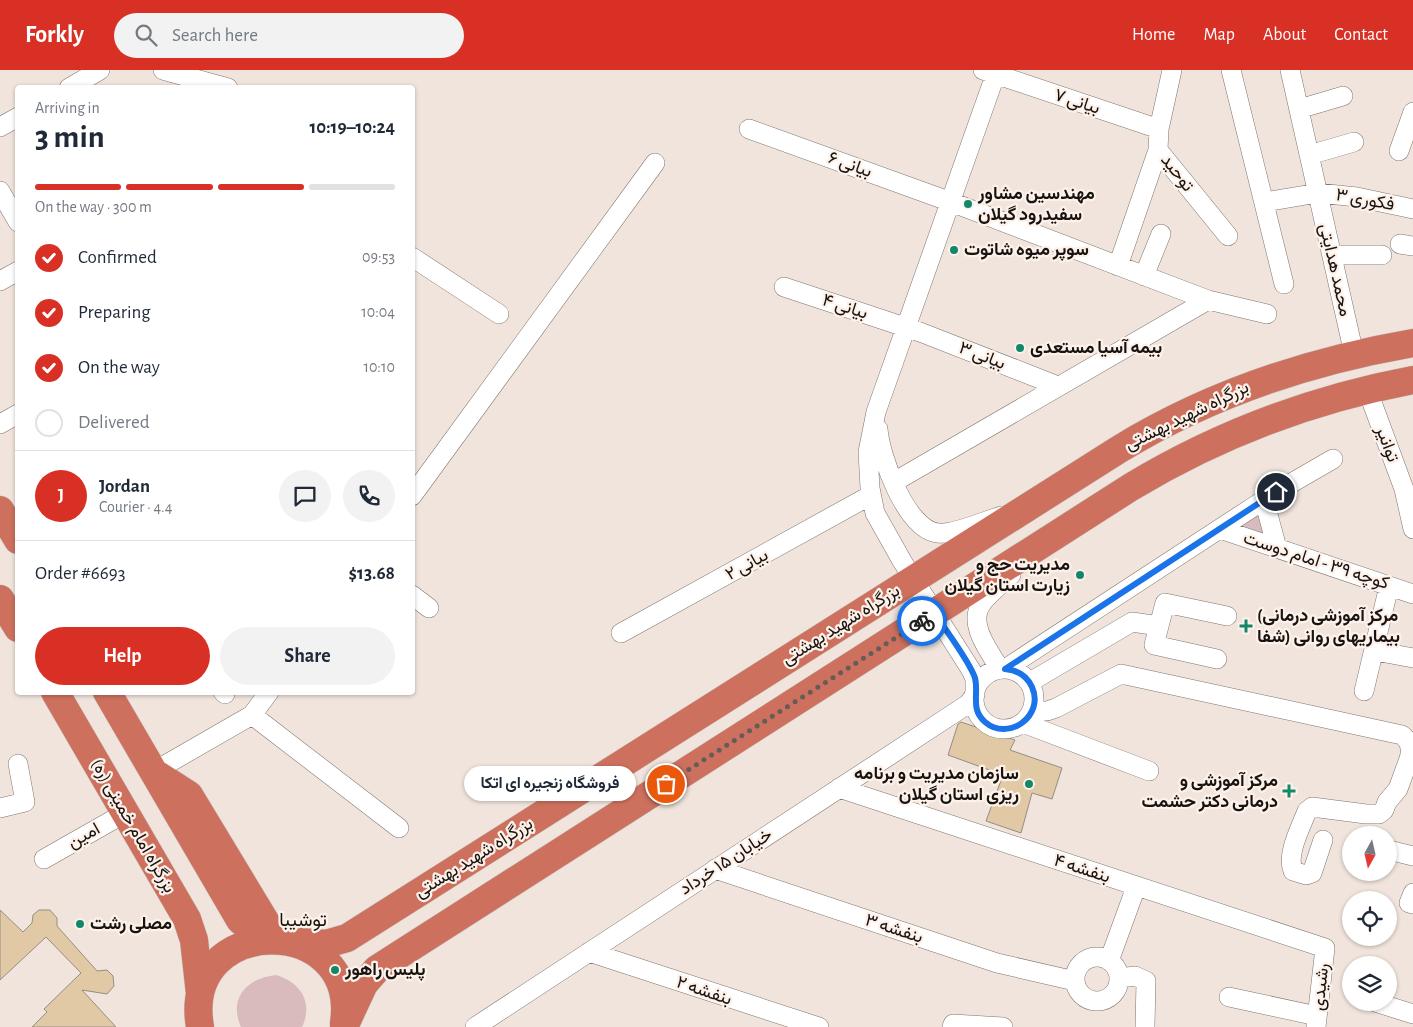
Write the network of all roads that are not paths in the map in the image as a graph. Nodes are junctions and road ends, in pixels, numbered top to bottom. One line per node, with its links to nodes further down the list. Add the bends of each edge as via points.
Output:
1 (100, 70): 7 (street)
2 (163, 70): 8 (street)
3 (1172, 70): 15 (street, توحید)
4 (1231, 70): 24 (street)
5 (1290, 70): 10 (street, محمد هدایتی)
6 (992, 72): 15 (street, بیانی ۷); 23 (street)
7 (75, 85)
8 (217, 85)
9 (1343, 96): 10 (street)
10 (1299, 109): 19 (street, محمد هدایتی)
11 (1413, 112): 18 (street)
12 (15, 119): 13 (street)
13 (0, 127)
14 (749, 129): 23 (street, بیانی ۶)
15 (1158, 129): 17 (street, توحید)
16 (1354, 142): 19 (street)
17 (1158, 150): 28 (street, توحید); 32 (street)
18 (1399, 151)
19 (1309, 155): 22 (street, محمد هدایتی)
20 (655, 163): 55 (street)
21 (0, 191): 26 (street)
22 (1318, 193): 24 (street, فکوری ۳); 25 (street, فکوری ۳, via 1357,197); 29 (street, محمد هدایتی)
23 (950, 202): 32 (street, بیانی ۶); 41 (street)
24 (1265, 202): 36 (street)
25 (1413, 209)
26 (15, 217)
27 (1161, 234): 34 (street)
28 (1228, 236)
29 (1332, 254): 30 (street); 43 (street, محمد هدایتی)
30 (1382, 254)
31 (415, 259): 39 (street)
32 (1118, 266): 34 (street, بیانی ۶)
33 (15, 273): 35 (street)
34 (1144, 276): 38 (street, بیانی ۶)
35 (0, 281)
36 (1284, 284)
37 (784, 287): 41 (street, بیانی ۴)
38 (1208, 300): 40 (street, بیانی ۶); 45 (street)
39 (499, 314)
40 (1267, 314)
41 (906, 328): 45 (street, بیانی ۳); 47 (street)
42 (1413, 342): 43 (highway, بزرگراه شهید بهشتی)
43 (1354, 354): 50 (highway, بزرگراه شهید بهشتی, via 1237,390)
44 (1413, 380): 46 (highway, بزرگراه شهید بهشتی)
45 (1058, 386): 54 (street)
46 (1367, 389): 52 (street, توانیر); 53 (highway, بزرگراه شهید بهشتی, via 1243,429)
47 (876, 412): 54 (street, via 880,449); 56 (street, via 868,452)
48 (15, 416): 49 (street)
49 (0, 424)
50 (1129, 443): 53 (highway); 58 (highway, بزرگراه شهید بهشتی)
51 (1333, 459): 57 (street)
52 (1406, 475): 61 (street, توانیر)
53 (1150, 476): 63 (highway, بزرگراه شهید بهشتی)
54 (894, 482): 58 (street, via 916,522 933,532 949,532)
55 (415, 492)
56 (871, 495): 65 (street, via 880,524); 75 (street, بیانی ۲)
57 (1264, 500): 60 (street); 64 (street)
58 (1026, 508): 65 (highway, بزرگراه شهید بهشتی)
59 (0, 510): 62 (highway)
60 (1220, 529): 64 (street, کوچه ۳۹ - امام دوست); 79 (street)
61 (1413, 529)
62 (15, 535)
63 (1047, 540): 71 (highway, بزرگراه شهید بهشتی); 79 (street, via 985,599 977,613 978,632 998,666)
64 (1277, 548): 66 (street, کوچه ۳۹ - امام دوست)
65 (914, 579): 71 (street); 105 (highway, بزرگراه شهید بهشتی, via 347,938 326,944)
66 (1389, 586): 67 (street, کوچه ۳۹ - امام دوست); 76 (street)
67 (1413, 594)
68 (415, 597): 70 (street)
69 (0, 598): 73 (highway)
70 (429, 608)
71 (934, 612): 82 (street, via 972,673); 119 (highway, بزرگراه شهید بهشتی, via 377,969 362,988)
72 (1227, 616): 74 (street, via 1165,603)
73 (15, 623)
74 (1160, 626): 78 (street, via 1154,645); 80 (street, via 1132,622)
75 (622, 633)
76 (1375, 651): 77 (street); 81 (street)
77 (1413, 658)
78 (1217, 659)
79 (1004, 669): 80 (street, via 1020,673); 82 (street, via 987,675)
80 (1030, 682): 87 (street, via 1035,696)
81 (1364, 691)
82 (975, 693): 88 (street, خیابان ۱۵ خرداد, via 968,704); 89 (street, via 978,713)
83 (57, 695): 95 (highway, بزرگراه امام خمینی (ره))
84 (109, 695): 92 (highway)
85 (267, 695): 86 (street)
86 (252, 715): 92 (street); 96 (street)
87 (1027, 717): 89 (street, via 1010,728); 91 (street); 97 (street, via 1056,708 1121,674 1402,735 1411,750 1409,759 1398,789 1384,810 1379,814 1366,814 1312,807 1307,811 1292,855 1290,864 1293,871 1306,875 1312,873)
88 (939, 723): 89 (street, via 967,720); 93 (street, خیابان ۱۵ خرداد)
89 (995, 728)
90 (18, 764): 94 (street, via 25,802)
91 (1150, 770)
92 (153, 772): 105 (highway, via 189,795 270,929)
93 (839, 788): 101 (street, خیابان ۱۵ خرداد); 102 (street, بنفشه ۴)
94 (0, 808)
95 (125, 813): 100 (street, امین); 111 (highway, بزرگراه امام خمینی (ره), via 189,924 194,940)
96 (399, 828)
97 (1323, 840)
98 (1398, 852): 99 (street)
99 (1413, 856)
100 (44, 859)
101 (715, 870): 107 (street, خیابان ۱۵ خرداد); 110 (street, بنفشه ۳, via 997,962)
102 (1136, 887): 106 (street, بنفشه ۴); 108 (street)
103 (1413, 893): 104 (street, via 1409,903)
104 (1413, 904)
105 (285, 940): 111 (highway, بزرگراه شهید بهشتی, via 255,941 230,952 212,969); 119 (highway, via 314,953 335,976 344,1002)
106 (1325, 948): 115 (street, رشیدی)
107 (590, 952): 120 (street, خیابان ۱۵ خرداد); 121 (street, بنفشه ۲)
108 (1109, 961): 109 (street); 110 (street, via 1096,957 1086,960 1078,967)
109 (1120, 978): 110 (street, via 1114,994 1098,1002 1082,996); 123 (street, via 1135,976 1146,981)
110 (1075, 981)
111 (200, 996): 117 (highway, بزرگراه شهید بهشتی); 118 (highway, بزرگراه امام خمینی (ره))
112 (1229, 997): 115 (street)
113 (1397, 1009): 114 (street)
114 (1413, 1014)
115 (1317, 1022)
116 (953, 1026): 122 (street)
117 (189, 1027)
118 (200, 1027)
119 (344, 1027)
120 (475, 1027)
121 (819, 1027)
122 (1003, 1027)
123 (1145, 1027)

